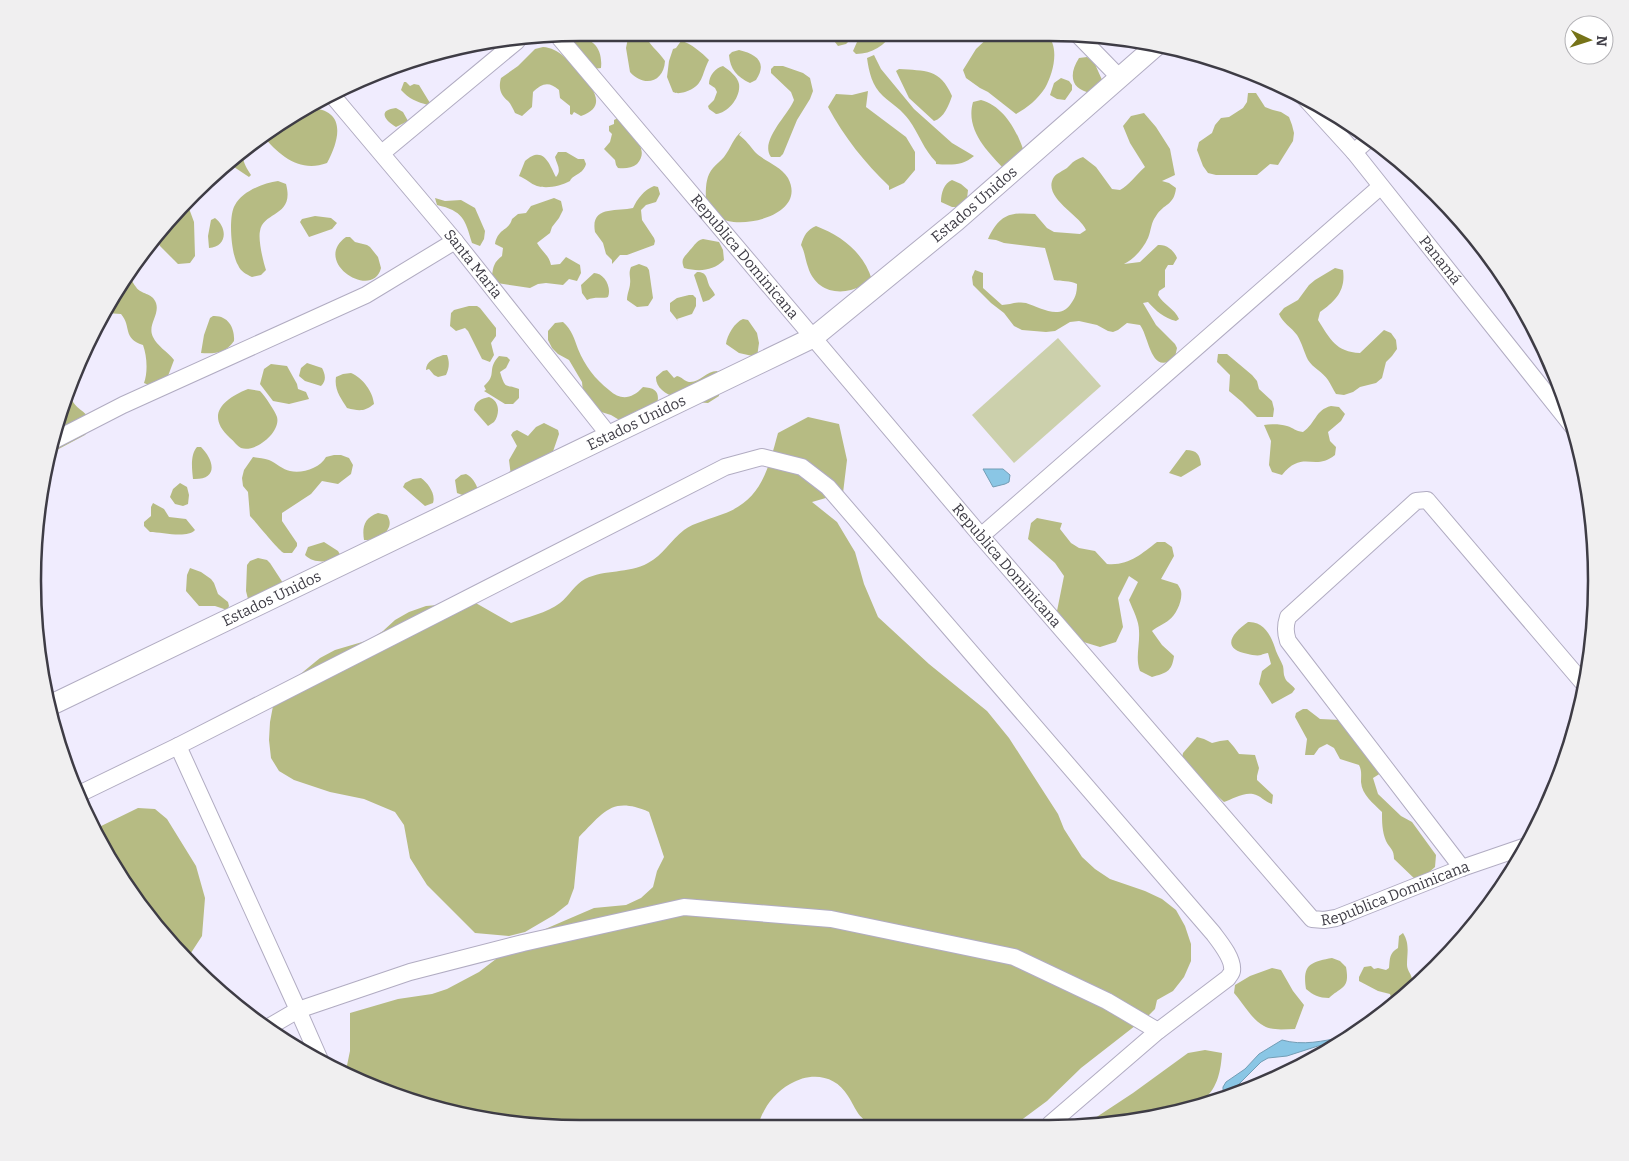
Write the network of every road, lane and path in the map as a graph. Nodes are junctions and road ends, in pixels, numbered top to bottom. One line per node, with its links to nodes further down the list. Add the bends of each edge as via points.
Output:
1 (563, 41): 13 (street, Republica Dominicana)
2 (1085, 42): 5 (street)
3 (511, 46): 10 (street)
4 (1149, 51): 5 (street, Estados Unidos)
5 (1118, 77): 13 (street, Estados Unidos, via 956,221)
6 (336, 100): 10 (street, Santa Maria)
7 (1319, 114): 9 (street, Panamá)
8 (1364, 144): 9 (street)
9 (1354, 152): 11 (street, Panamá)
10 (382, 153): 12 (street, Santa Maria)
11 (1380, 187): 14 (street, Panamá); 17 (street)
12 (455, 241): 15 (street, Santa Maria); 16 (street, via 366,295 123,405)
13 (814, 337): 15 (street, Estados Unidos); 17 (street, Republica Dominicana)
14 (1560, 411)
15 (610, 435): 19 (street, Estados Unidos)
16 (61, 437)
17 (981, 536): 23 (street, Republica Dominicana, via 1312,919 1336,918)
18 (1578, 678): 23 (street, via 1427,500 1416,501 1288,617 1285,632 1288,641)
19 (56, 703)
20 (178, 746): 21 (street); 24 (street); 26 (street, via 726,467 762,457 802,467 828,487 1225,949 1232,970 1228,978)
21 (84, 792)
22 (1516, 849): 23 (street, Republica Dominicana)
23 (1462, 868)
24 (298, 1010): 25 (street); 26 (street, via 420,970 522,943 684,907 831,919 1014,957 1107,1001); 27 (street)
25 (274, 1024)
26 (1158, 1031): 28 (street)
27 (316, 1050)
28 (1055, 1120)

